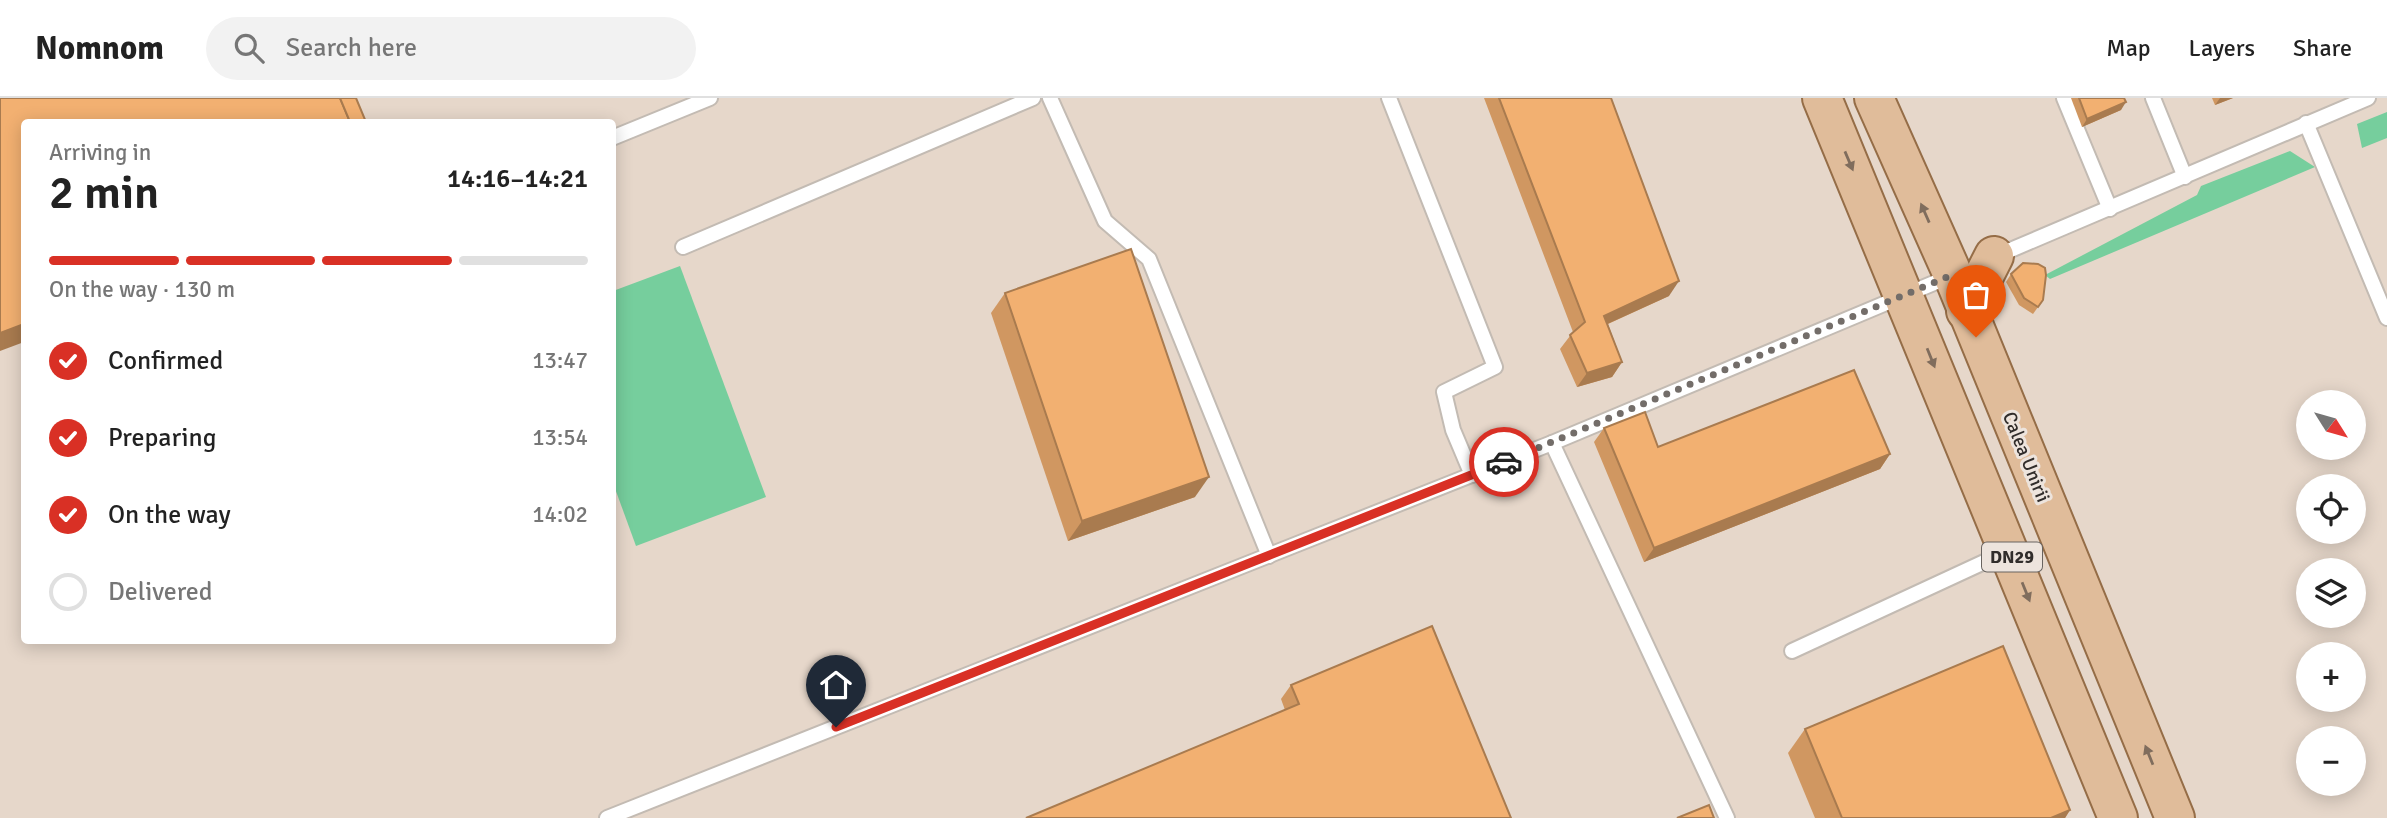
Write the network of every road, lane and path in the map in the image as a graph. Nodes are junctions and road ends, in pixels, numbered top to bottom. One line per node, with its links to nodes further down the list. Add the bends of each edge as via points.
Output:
1 (710, 98): 11 (lane)
2 (1032, 98): 14 (lane)
3 (1050, 98): 21 (lane, via 1105,221 1149,259)
4 (1389, 98): 19 (lane, via 1495,367 1444,392 1453,430)
5 (1822, 98): 16 (main road, DN29, one-way to 16)
6 (1874, 98): 15 (main road, one-way to 6)
7 (2064, 98): 13 (lane)
8 (2152, 98): 12 (lane)
9 (2368, 98): 10 (lane)
10 (2306, 124): 12 (lane); 17 (lane)
11 (616, 136)
12 (2185, 177): 13 (lane)
13 (2110, 209): 15 (lane)
14 (683, 247)
15 (1971, 267): 16 (lane); 26 (main road, Calea Unirii / DN29, one-way to 15, via 1966,311)
16 (1906, 295): 18 (lane); 20 (main road, DN29, one-way to 20)
17 (2387, 318)
18 (1552, 443): 19 (lane); 24 (lane)
19 (1472, 475): 21 (lane)
20 (2009, 551): 22 (lane); 25 (main road, DN29, one-way to 25)
21 (1269, 556): 23 (lane)
22 (1792, 651)
23 (607, 818)
24 (1727, 818)
25 (2118, 818)
26 (2175, 818)

